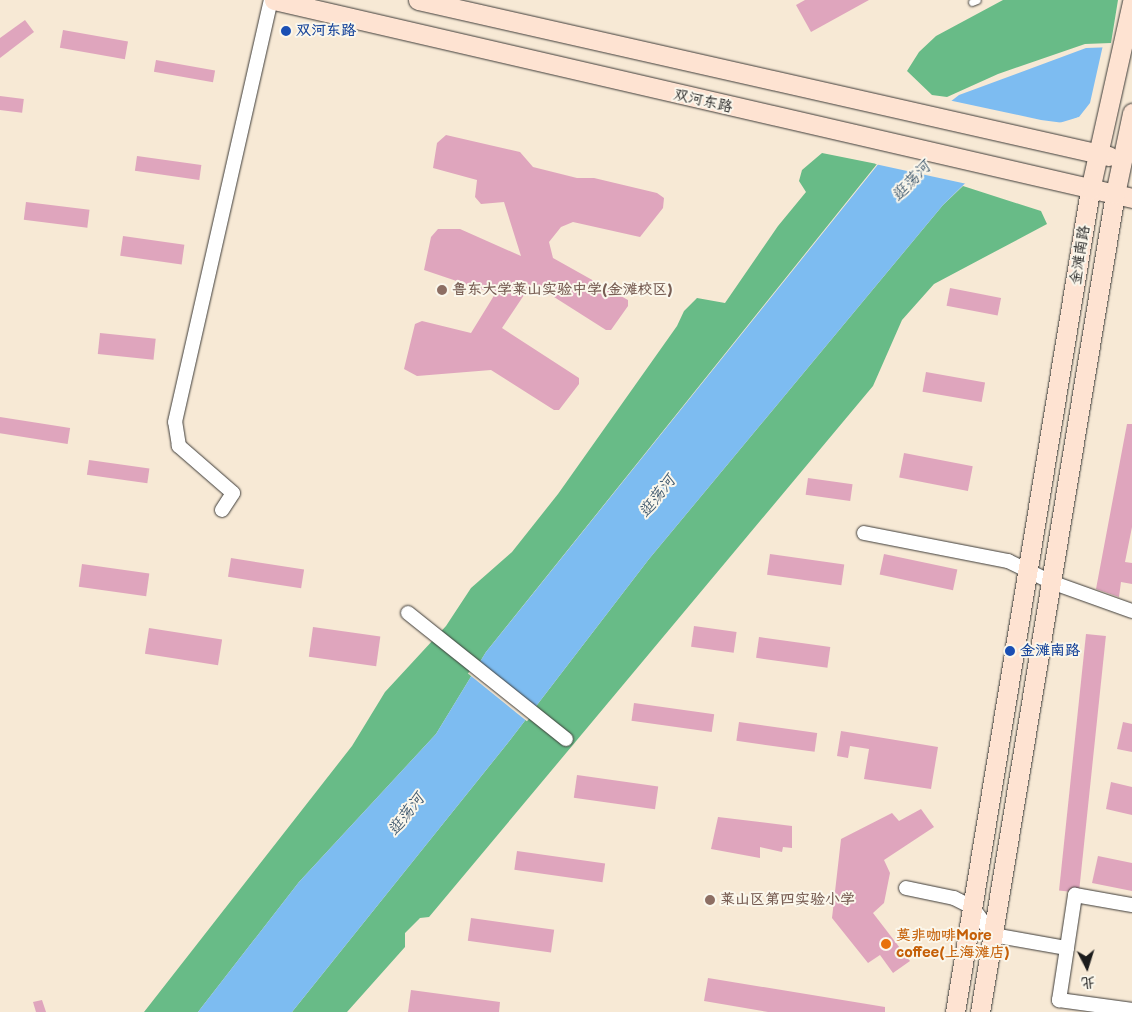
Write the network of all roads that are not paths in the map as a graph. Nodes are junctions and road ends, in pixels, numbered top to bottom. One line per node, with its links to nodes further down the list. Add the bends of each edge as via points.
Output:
1 (272, 0): 7 (street, 双河东路); 9 (street, via 174,422 179,446 234,493)
2 (418, 0): 5 (street)
3 (1132, 2): 5 (street, 金滩南路)
4 (1132, 114): 6 (street, 金滩南路)
5 (1099, 154): 6 (street); 7 (street, 金滩南路)
6 (1127, 159): 8 (street, 金滩南路)
7 (1090, 190): 8 (street, 双河东路); 11 (street, 金滩南路)
8 (1123, 196): 12 (street, 金滩南路)
9 (222, 510)
10 (864, 532): 11 (street, via 1008,561)
11 (1027, 572): 12 (street); 18 (street, 金滩南路)
12 (1051, 582): 13 (street); 19 (street, 金滩南路)
13 (1132, 611)
14 (408, 613): 15 (street)
15 (566, 739)
16 (906, 888): 18 (street, via 954,898)
17 (1132, 905): 20 (street, via 1076,895)
18 (972, 907): 19 (street); 22 (street, 金滩南路)
19 (993, 935): 20 (street); 23 (street, 金滩南路)
20 (1067, 948): 21 (street, via 1059,1000)
21 (1132, 1010)
22 (955, 1012)
23 (980, 1012)

